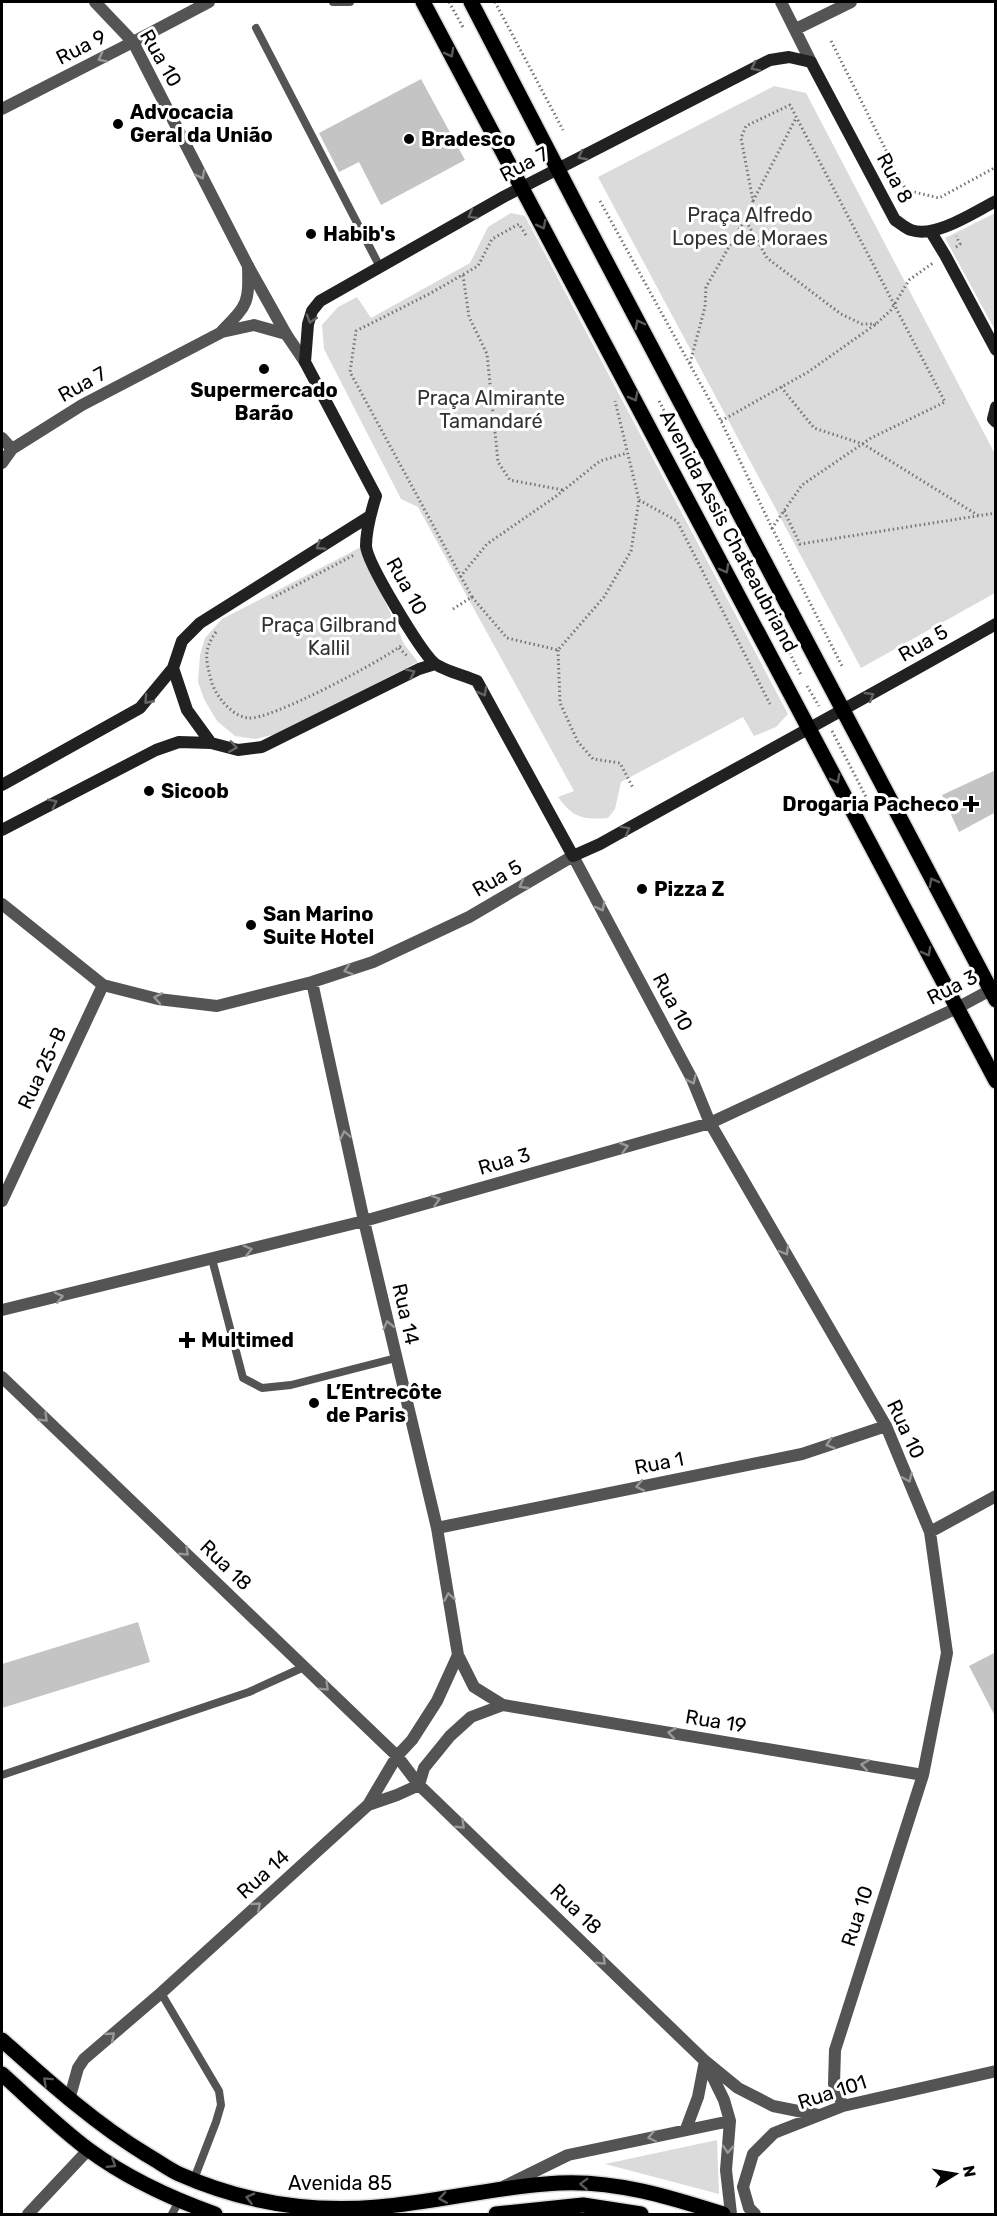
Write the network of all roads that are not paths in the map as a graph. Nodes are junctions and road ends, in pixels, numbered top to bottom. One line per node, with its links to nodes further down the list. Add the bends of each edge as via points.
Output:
1 (94, 2): 11 (street, Rua 10)
2 (209, 2): 11 (street, Rua 9)
3 (333, 2): 4 (lane)
4 (350, 2)
5 (423, 2): 15 (main road, Avenida Assis Chateaubriand, one-way to 15)
6 (471, 2): 14 (main road, Avenida Assis Chateaubriand)
7 (781, 2): 10 (street, Rua 8)
8 (851, 2): 10 (street)
9 (256, 28): 19 (lane)
10 (796, 29): 12 (street, Rua 8)
11 (134, 42): 13 (street, Rua 9, one-way to 13); 18 (street, Rua 10, one-way to 18)
12 (811, 62): 14 (main road, Rua 7, one-way to 14, via 789,57 770,60); 17 (main road, Rua 8, via 895,220 911,230)
13 (2, 109)
14 (558, 169): 15 (main road, Rua 7); 33 (main road, Avenida Assis Chateaubriand, one-way to 14)
15 (523, 187): 19 (main road, Rua 7, one-way to 19); 34 (main road, Avenida Assis Chateaubriand, one-way to 34)
16 (996, 201): 17 (main road)
17 (931, 232): 22 (main road)
18 (248, 266): 20 (street, Rua 7, via 244,308); 21 (street, Rua 10)
19 (380, 267): 23 (main road, Rua 7, one-way to 23, via 320,301 312,311)
20 (222, 332): 21 (street, Rua 7, via 254,325); 27 (street, Rua 7, via 82,405)
21 (286, 334): 23 (street, Rua 10)
22 (996, 350)
23 (306, 362): 29 (main road, Rua 10, via 376,496)
24 (996, 408): 25 (main road)
25 (996, 422)
26 (2, 438): 27 (street)
27 (12, 449): 28 (street, Rua 7)
28 (2, 463)
29 (370, 516): 31 (main road, Rua 10, via 366,548 373,565 413,636); 32 (main road, one-way to 32, via 200,623 182,641)
30 (996, 624): 33 (main road, Rua 5, one-way to 30)
31 (435, 664): 35 (main road, one-way to 31, via 238,750 262,747); 38 (main road, Rua 10, one-way to 38, via 477,681)
32 (173, 668): 35 (main road, via 187,710); 36 (main road, one-way to 36, via 140,708)
33 (843, 710): 34 (main road, Rua 5); 42 (main road, Avenida Assis Chateaubriand, one-way to 33)
34 (809, 727): 38 (main road, Rua 5, one-way to 34); 43 (main road, Avenida Assis Chateaubriand, one-way to 43)
35 (211, 742): 37 (main road, one-way to 35, via 156,750 179,742)
36 (2, 785)
37 (2, 830)
38 (573, 856): 40 (street, Rua 5, one-way to 40, via 470,917 373,962); 45 (street, Rua 10, one-way to 45, via 692,1079)
39 (2, 904): 41 (street, Rua 5)
40 (312, 982): 41 (street, Rua 5, one-way to 41, via 217,1006 158,999); 47 (street, Rua 14, one-way to 40)
41 (103, 985): 46 (street, Rua 25-B)
42 (994, 992): 43 (street, Rua 3)
43 (957, 1008): 44 (main road, Avenida Assis Chateaubriand); 45 (street, Rua 3)
44 (996, 1081)
45 (710, 1123): 47 (street, Rua 3, one-way to 45); 52 (street, Rua 10, one-way to 52)
46 (2, 1201)
47 (363, 1221): 48 (street, Rua 3, one-way to 47); 50 (street, Rua 14, one-way to 47)
48 (212, 1259): 49 (street, Rua 3, one-way to 48); 50 (lane, via 243,1378 262,1388 291,1385)
49 (2, 1310)
50 (396, 1358): 54 (street, Rua 14)
51 (2, 1377): 57 (street, Rua 18, one-way to 57)
52 (886, 1426): 54 (street, Rua 1, one-way to 54, via 802,1454); 55 (street, Rua 10, one-way to 55)
53 (996, 1496): 55 (street)
54 (437, 1528): 56 (street, Rua 14, one-way to 54)
55 (930, 1532): 61 (street, Rua 10, via 947,1653)
56 (459, 1655): 58 (street, Rua 14, via 474,1686); 59 (street, Rua 14, via 437,1701)
57 (304, 1667): 59 (street, Rua 18, one-way to 59); 60 (lane, via 249,1692)
58 (503, 1705): 61 (street, Rua 19, one-way to 58); 62 (street, via 471,1717 450,1736 423,1768)
59 (397, 1756): 62 (street, Rua 18); 63 (street, Rua 14)
60 (2, 1774)
61 (922, 1775): 70 (street, Rua 10, via 836,2050 834,2084)
62 (419, 1785): 63 (street); 66 (street, Rua 18, one-way to 66)
63 (368, 1805): 64 (street, Rua 14, one-way to 63)
64 (161, 1993): 69 (street, Rua 14, one-way to 64, via 84,2059); 75 (lane, via 219,2091 219,2114)
65 (2, 2040): 69 (main road, Avenida 85, one-way to 65)
66 (705, 2061): 71 (street, Rua 18, via 738,2088 773,2106); 72 (street, Rua 18); 73 (street)
67 (996, 2070): 70 (street, Rua 101)
68 (2, 2074): 74 (main road)
69 (69, 2100): 75 (main road, Avenida 85, via 116,2136 177,2174)
70 (843, 2106): 71 (street, Rua 101)
71 (819, 2115): 84 (street, Rua 101, via 774,2133 753,2154 743,2187 749,2208)
72 (730, 2121): 73 (street); 83 (street, Rua 18, one-way to 83, via 726,2170)
73 (686, 2129): 76 (street, one-way to 76, via 568,2155)
74 (88, 2150): 77 (main road, one-way to 77); 78 (street)
75 (194, 2179): 76 (main road, Avenida 85, one-way to 75, via 378,2207 314,2208 245,2198)
76 (501, 2188): 82 (main road, Avenida 85, one-way to 76, via 665,2196 601,2184)
77 (176, 2208): 79 (main road)
78 (28, 2214)
79 (215, 2214)
80 (496, 2214): 81 (main road, via 584,2205)
81 (641, 2214)
82 (723, 2214)
83 (731, 2214)
84 (755, 2214)

